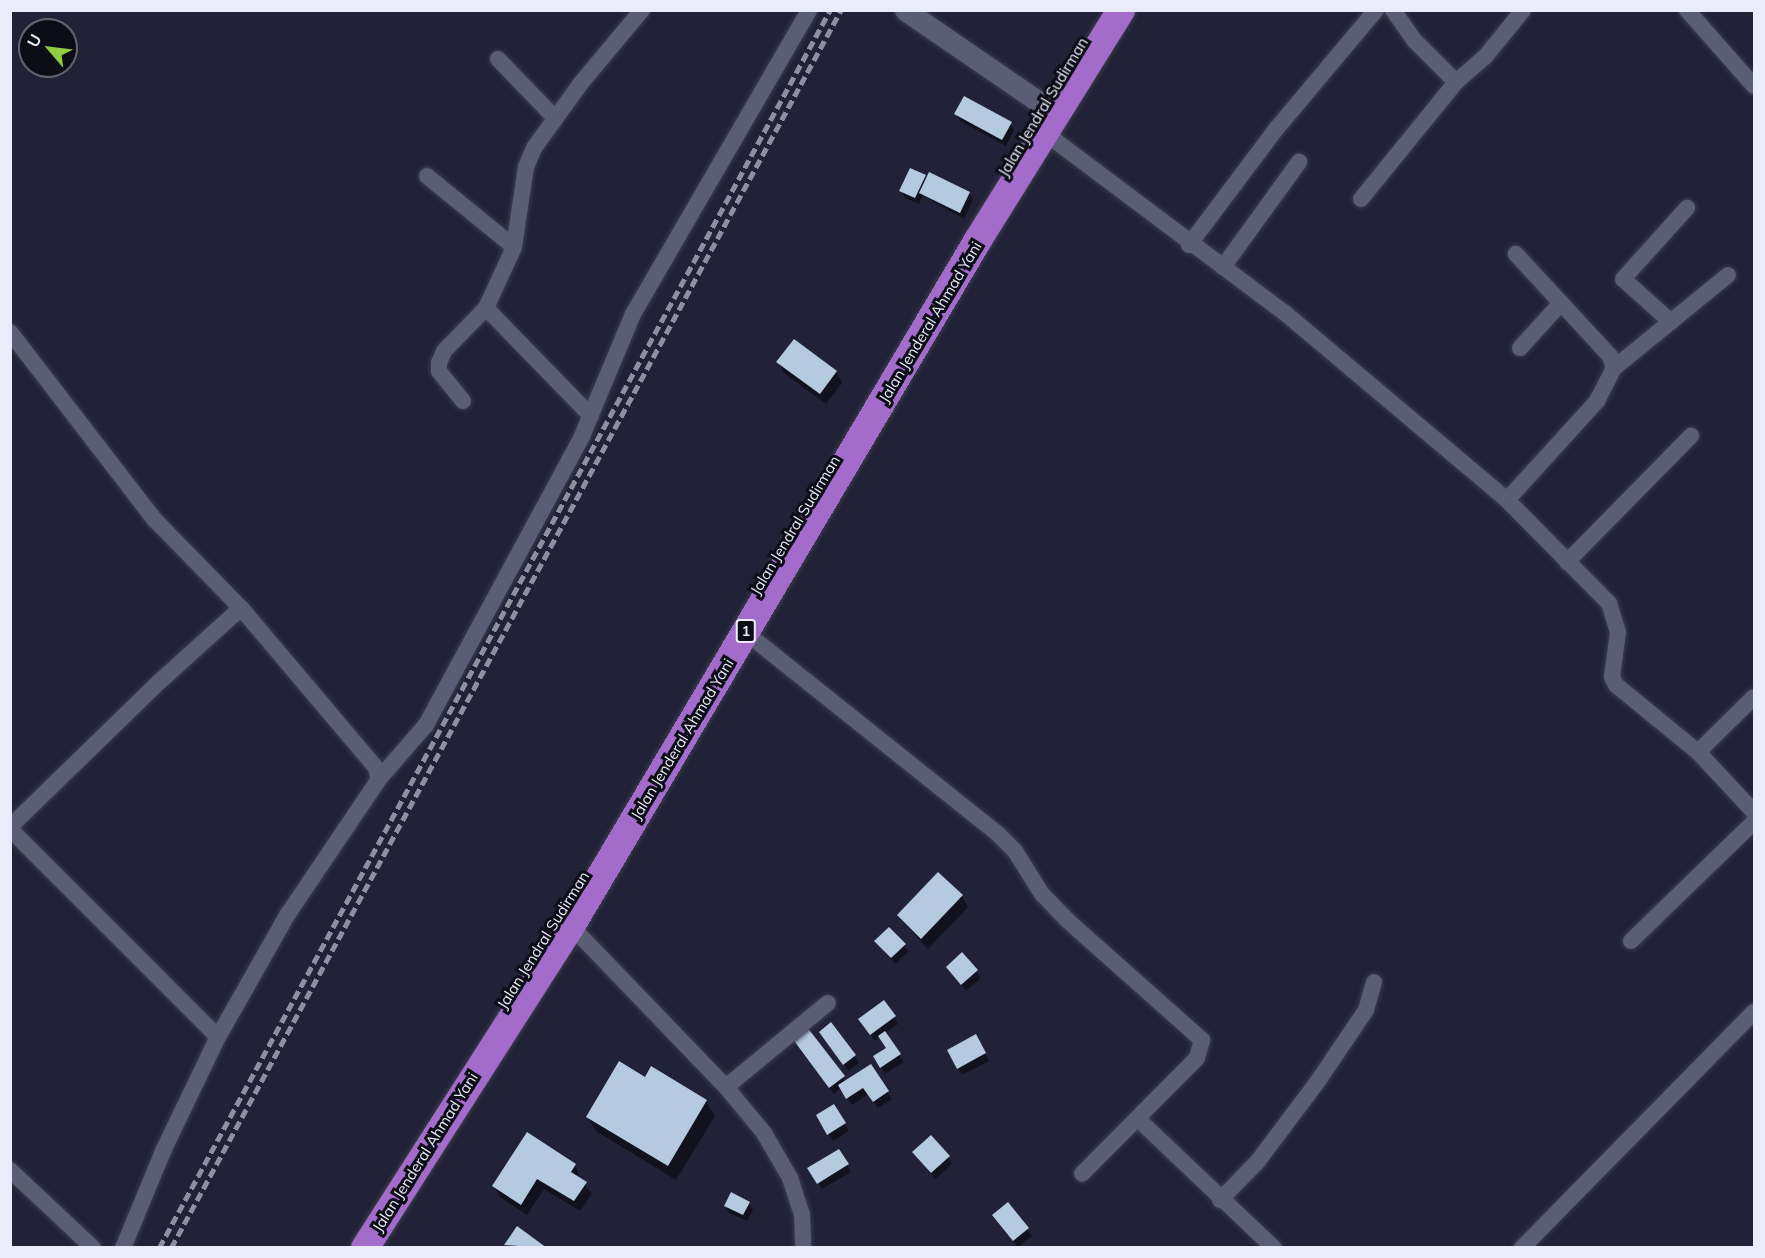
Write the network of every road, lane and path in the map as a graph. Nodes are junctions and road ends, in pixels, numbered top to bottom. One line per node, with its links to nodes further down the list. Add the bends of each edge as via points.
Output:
1 (642, 10): 14 (street)
2 (809, 10): 32 (street, via 633,314)
3 (904, 10): 13 (street)
4 (1100, 10): 13 (highway, Jalan Jendral Sudirman / 1)
5 (1121, 10): 15 (highway, Jalan Jenderal Ahmad Yani / 1)
6 (1376, 10): 20 (street, via 1277,128)
7 (1393, 10): 11 (street, via 1415,41)
8 (1523, 10): 11 (street, via 1485,57)
9 (1687, 10): 12 (street)
10 (498, 59): 14 (street)
11 (1456, 82): 18 (street)
12 (1755, 86)
13 (1042, 104): 57 (highway, Jalan Jendral Sudirman / 1, via 584,876)
14 (555, 118): 21 (street, via 526,167)
15 (1045, 133): 20 (street, via 1125,191); 37 (highway, Jalan Jenderal Ahmad Yani / 1)
16 (1299, 162): 23 (street)
17 (428, 176): 21 (street)
18 (1360, 199)
19 (1687, 208): 27 (street, via 1623,279)
20 (1189, 245): 23 (street)
21 (514, 247): 26 (street)
22 (1516, 254): 25 (street)
23 (1223, 267): 34 (street, via 1285,313)
24 (1728, 275): 27 (street)
25 (1561, 303): 29 (street); 30 (street, via 1610,356)
26 (486, 308): 31 (street, via 444,351 439,363 439,371); 32 (street)
27 (1671, 322): 30 (street)
28 (10, 332): 36 (street, via 155,520)
29 (1520, 348)
30 (1614, 368): 34 (street, via 1598,401)
31 (463, 401)
32 (591, 416): 40 (street, via 426,724)
33 (1691, 436): 35 (street)
34 (1507, 500): 35 (street)
35 (1567, 562): 39 (street, via 1615,614 1618,632 1612,677 1616,685)
36 (241, 608): 40 (street, via 376,768); 43 (street)
37 (745, 632): 44 (highway, Jalan Jenderal Ahmad Yani / 1); 51 (street, via 999,835 1066,920 1202,1040 1197,1058)
38 (1755, 698): 39 (street)
39 (1698, 752): 41 (street)
40 (379, 779): 49 (street, via 288,914)
41 (1755, 812)
42 (1755, 822): 45 (street)
43 (10, 828): 49 (street)
44 (571, 926): 50 (street); 58 (highway, Jalan Jenderal Ahmad Yani / 1)
45 (1631, 941)
46 (1374, 982): 54 (street, via 1366,1010 1318,1081 1258,1161)
47 (828, 1003): 50 (street)
48 (1755, 1012): 61 (street)
49 (218, 1037): 56 (street, via 164,1149)
50 (726, 1087): 59 (street, via 764,1133 790,1178 802,1214)
51 (1139, 1120): 53 (street); 54 (street)
52 (10, 1170): 55 (street)
53 (1082, 1174)
54 (1220, 1200): 60 (street)
55 (93, 1248)
56 (123, 1248)
57 (347, 1248)
58 (365, 1248)
59 (803, 1248)
60 (1274, 1248)
61 (1522, 1248)

